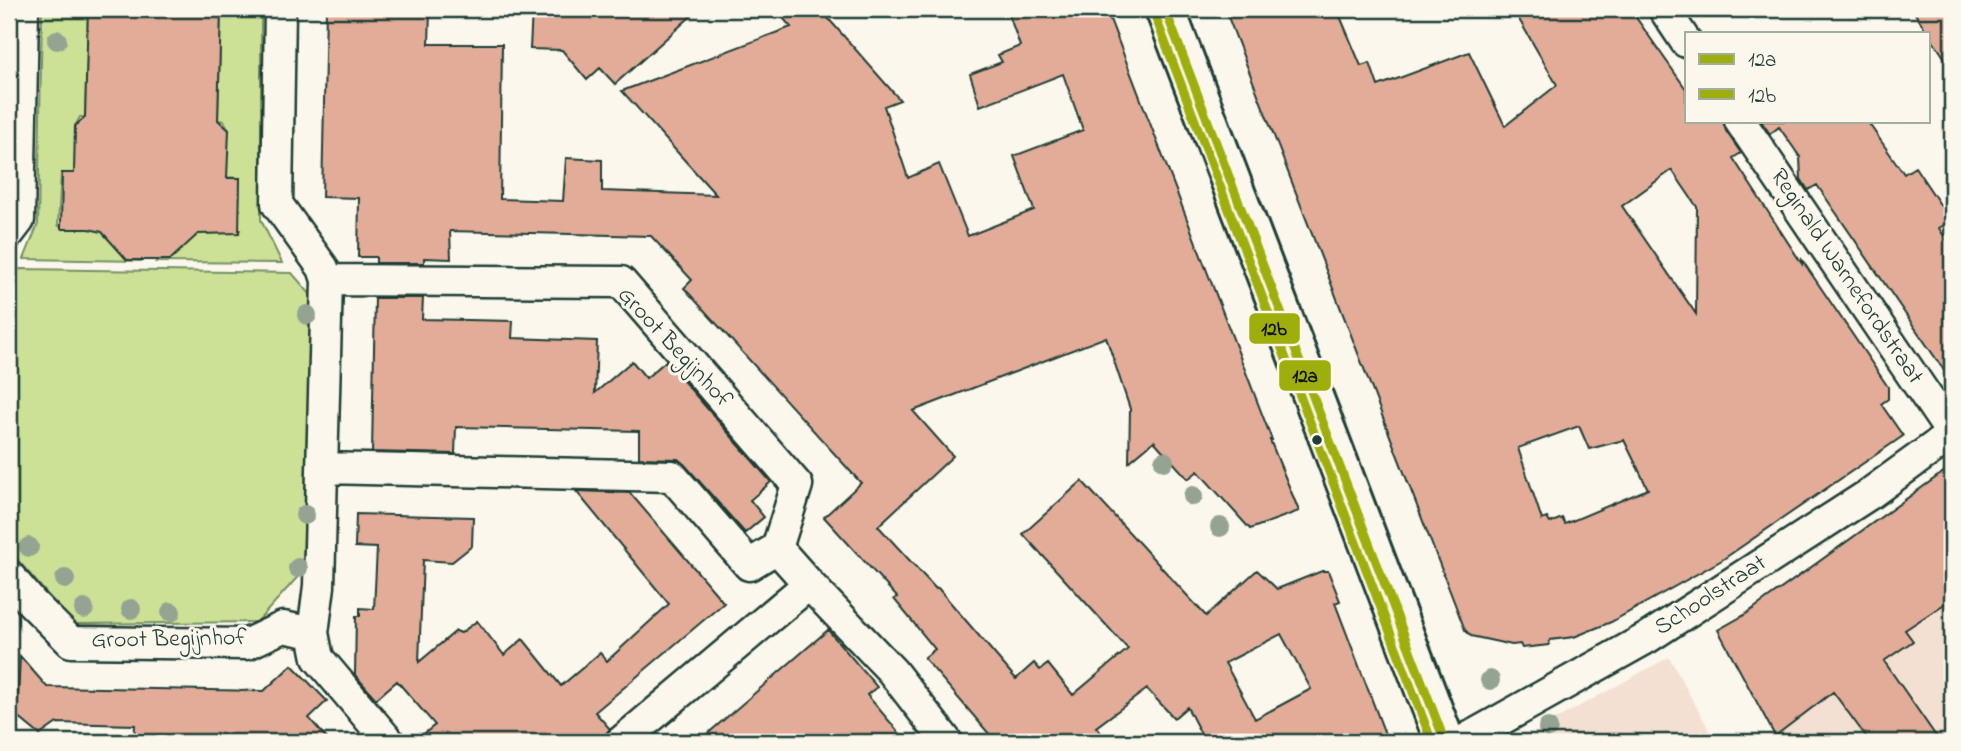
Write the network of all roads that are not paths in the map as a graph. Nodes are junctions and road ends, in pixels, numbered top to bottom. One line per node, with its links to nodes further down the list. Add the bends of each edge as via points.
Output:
1 (23, 9): 7 (street, via 19,220)
2 (280, 9): 8 (street, via 277,204)
3 (1165, 9): 18 (main road)
4 (1664, 9): 5 (street)
5 (1685, 40)
6 (1741, 122): 9 (street, Reginald Warnefordstraat)
7 (9, 233)
8 (327, 280): 10 (street); 11 (street, Groot Begijnhof, via 621,282 797,485)
9 (1952, 434): 19 (street, Schoolstraat, via 1868,495 1656,631)
10 (323, 468): 11 (street, via 672,477 749,565); 14 (street)
11 (777, 548): 13 (street)
12 (9, 576): 14 (street, Groot Begijnhof, via 71,642 247,644 284,627)
13 (808, 584): 16 (street); 17 (street, via 892,671)
14 (313, 633): 15 (street, via 318,658)
15 (389, 742)
16 (621, 742)
17 (947, 742)
18 (1445, 742)
19 (1461, 742)

